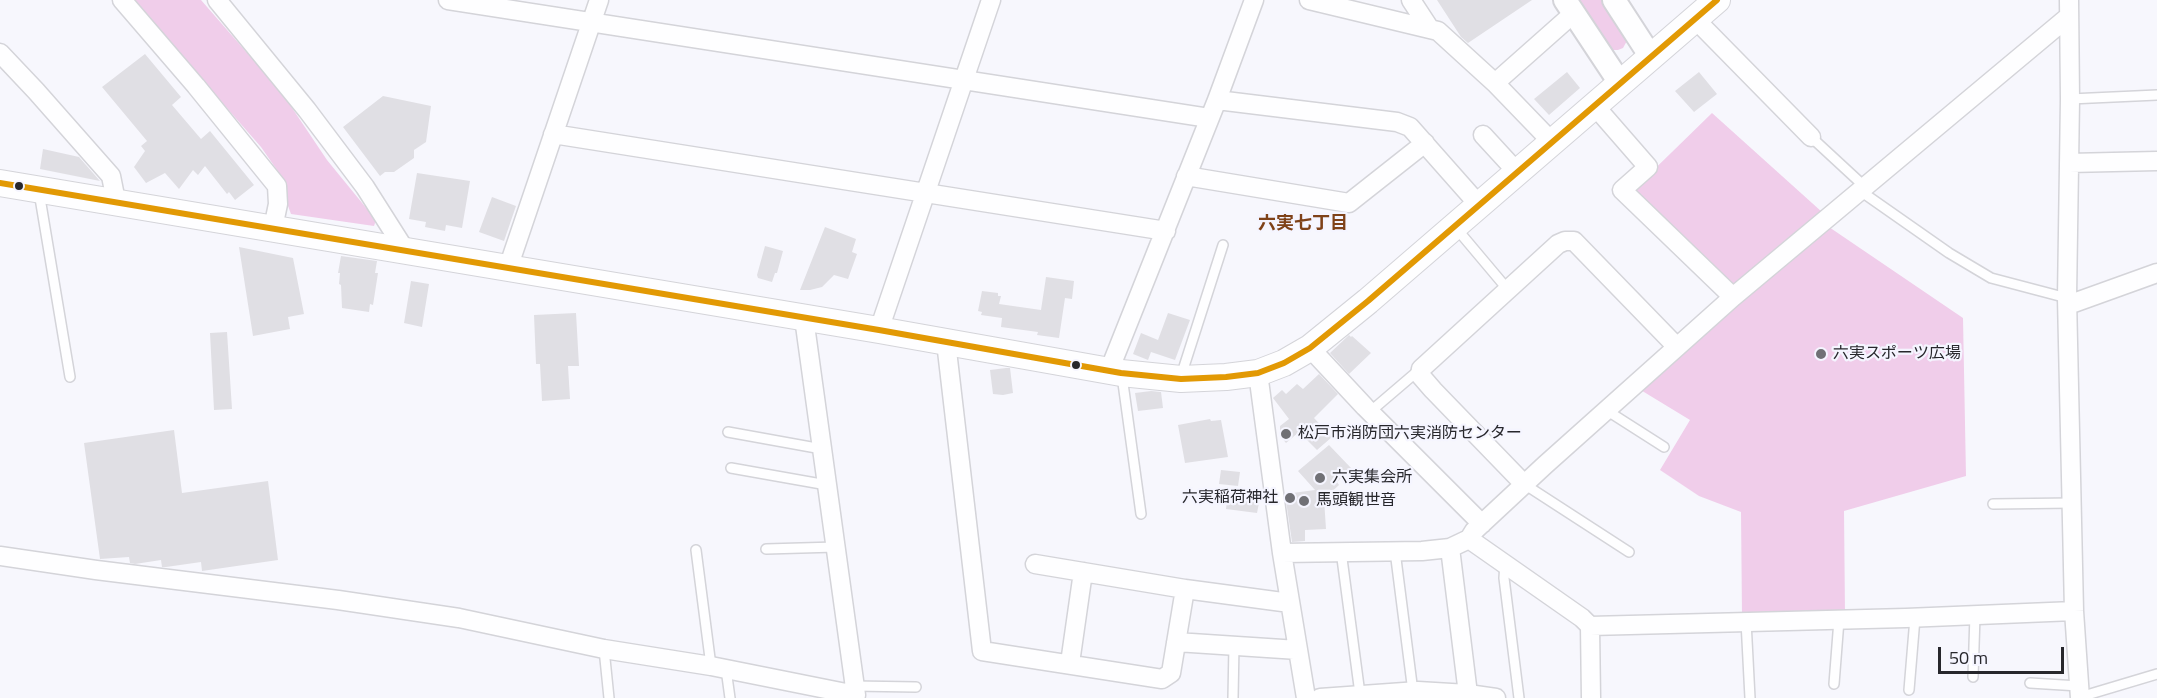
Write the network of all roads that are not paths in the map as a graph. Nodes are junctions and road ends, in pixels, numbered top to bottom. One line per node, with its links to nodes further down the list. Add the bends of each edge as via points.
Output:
1 (123, 0): 42 (street, via 277,186)
2 (217, 0): 45 (street, via 307,110)
3 (448, 0): 14 (street)
4 (599, 0): 14 (street)
5 (991, 0): 18 (street)
6 (1254, 0): 23 (street)
7 (1309, 0): 15 (street)
8 (1411, 0): 15 (street)
9 (1614, 0): 17 (street)
10 (1717, 0): 13 (main road)
11 (1569, 6): 19 (street); 20 (street)
12 (2068, 8): 22 (street); 36 (street)
13 (1695, 19): 17 (main road); 28 (street)
14 (591, 23): 18 (street); 26 (street)
15 (1430, 28): 19 (street, via 1438,30)
16 (0, 53): 39 (street, via 111,176)
17 (1652, 57): 20 (main road)
18 (964, 82): 25 (street); 38 (street)
19 (1495, 83): 29 (street)
20 (1620, 83): 24 (main road)
21 (2157, 95): 22 (lane)
22 (2070, 99): 32 (street)
23 (1217, 100): 25 (street); 30 (street, via 1397,122 1410,127)
24 (1594, 105): 29 (main road); 49 (street, via 1648,167 1622,190)
25 (1209, 118): 34 (street)
26 (553, 134): 38 (street); 46 (street)
27 (1483, 135): 33 (street)
28 (1811, 137): 36 (lane)
29 (1552, 142): 33 (main road)
30 (1425, 143): 34 (street, via 1349,203); 40 (street)
31 (2157, 161): 32 (street)
32 (2069, 163): 50 (street)
33 (1517, 172): 40 (main road)
34 (1186, 176): 43 (street)
35 (0, 183): 37 (main road)
36 (1862, 188): 49 (street); 50 (lane, via 1949,253 1991,278)
37 (38, 189): 39 (main road); 59 (lane)
38 (924, 194): 43 (street); 52 (street)
39 (117, 201): 42 (main road)
40 (1479, 205): 41 (main road)
41 (1455, 226): 48 (lane); 55 (main road)
42 (273, 228): 45 (main road)
43 (1166, 231): 57 (street)
44 (1223, 245): 60 (lane)
45 (405, 250): 46 (main road)
46 (508, 268): 51 (main road)
47 (2157, 273): 50 (street)
48 (1509, 291): 54 (street, via 1558,244 1574,241); 56 (street)
49 (1733, 297): 54 (street)
50 (2067, 302): 69 (street)
51 (804, 318): 52 (main road); 65 (street)
52 (879, 330): 53 (main road)
53 (946, 342): 57 (main road); 98 (street, via 982,651)
54 (1677, 347): 61 (street)
55 (1310, 348): 58 (main road); 62 (street)
56 (1421, 369): 62 (lane); 67 (street, via 1420,375 1433,390)
57 (1115, 372): 60 (main road); 71 (lane)
58 (1258, 373): 60 (main road); 81 (street)
59 (70, 377)
60 (1181, 379)
61 (1606, 410): 64 (lane); 67 (street)
62 (1371, 411): 72 (street)
63 (728, 432): 65 (lane)
64 (1664, 447)
65 (822, 449): 68 (street)
66 (731, 468): 68 (lane)
67 (1524, 484): 72 (street); 80 (lane)
68 (827, 485): 74 (street)
69 (2073, 503): 70 (lane); 88 (street)
70 (1993, 504)
71 (1141, 514)
72 (1482, 524): 73 (street)
73 (1469, 538): 75 (street); 83 (street)
74 (836, 547): 76 (lane); 104 (street)
75 (1450, 548): 79 (street); 110 (street)
76 (766, 549)
77 (696, 550): 99 (lane)
78 (1341, 551): 79 (street); 81 (street); 108 (lane)
79 (1395, 551): 107 (lane)
80 (1629, 552)
81 (1282, 553): 87 (street)
82 (0, 556): 96 (street, via 459,618)
83 (1505, 563): 93 (street); 116 (lane)
84 (1035, 564): 85 (street)
85 (1083, 572): 86 (street); 98 (street)
86 (1185, 589): 87 (street); 94 (street)
87 (1290, 603): 97 (street)
88 (2074, 611): 89 (street); 109 (street)
89 (1975, 615): 90 (street); 101 (lane)
90 (1915, 618): 91 (street); 106 (lane)
91 (1839, 620): 92 (street); 103 (lane)
92 (1746, 621): 93 (street); 118 (lane)
93 (1590, 626): 117 (street)
94 (1176, 642): 95 (street); 98 (street, via 1171,673 1162,679)
95 (1234, 645): 97 (street); 113 (lane)
96 (604, 649): 99 (street); 111 (lane)
97 (1298, 650): 114 (street)
98 (1070, 663)
99 (718, 668): 104 (street, via 856,695); 112 (lane)
100 (2157, 674): 109 (lane)
101 (1973, 677)
102 (2030, 683): 109 (lane)
103 (1834, 684)
104 (854, 686): 105 (lane)
105 (916, 687)
106 (1909, 690)
107 (1413, 692): 108 (street); 110 (street)
108 (1360, 694): 115 (street)
109 (2080, 694)
110 (1480, 696)
111 (609, 698)
112 (730, 698)
113 (1233, 698)
114 (1306, 698)
115 (1320, 698)
116 (1519, 698)
117 (1591, 698)
118 (1750, 698)

